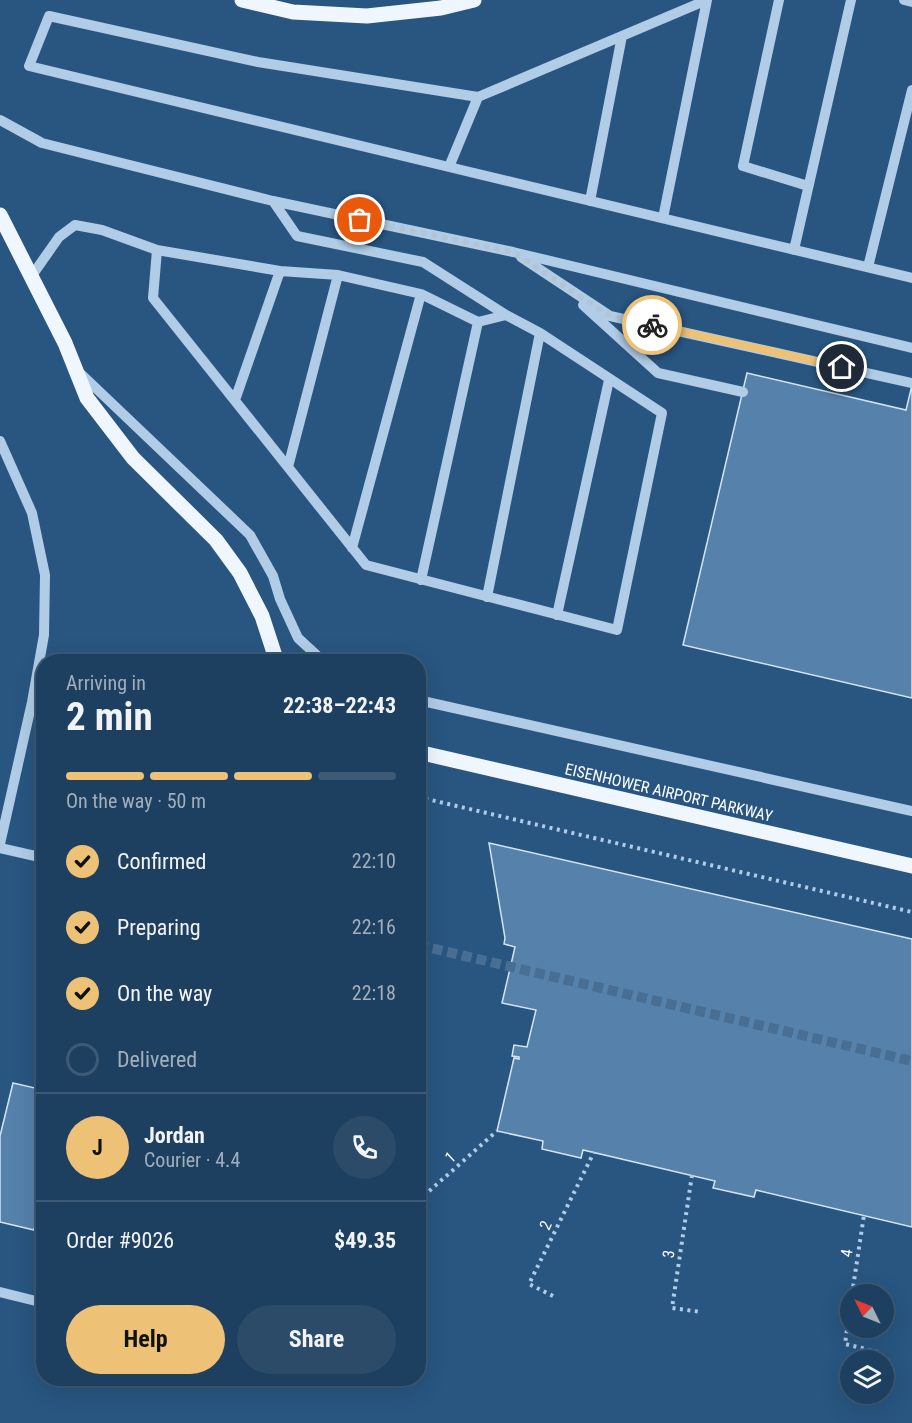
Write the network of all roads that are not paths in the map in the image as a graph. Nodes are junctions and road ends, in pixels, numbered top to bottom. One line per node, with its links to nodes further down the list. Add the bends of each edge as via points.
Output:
1 (242, 0): 2 (main road, via 293,12 367,16 441,8)
2 (474, 0)
3 (779, 0): 12 (street, via 743,166)
4 (851, 0): 12 (street)
5 (904, 0): 6 (street)
6 (912, 2)
7 (622, 36): 9 (street); 14 (street); 16 (street, via 707,0)
8 (912, 90): 20 (street)
9 (478, 97): 11 (street); 11 (street, via 258,62 49,16 29,66)
10 (0, 120): 13 (street, via 42,143)
11 (449, 167): 14 (street)
12 (808, 186): 18 (street)
13 (273, 201): 19 (street); 27 (street, via 297,236 423,262)
14 (590, 201): 16 (street)
15 (0, 215): 23 (main road)
16 (663, 218): 18 (street)
17 (157, 250): 21 (street); 23 (street, via 102,230 75,225 59,237); 35 (street, via 153,298)
18 (794, 250): 20 (street)
19 (513, 252): 25 (street); 30 (street)
20 (868, 267): 24 (street)
21 (280, 271): 22 (street); 35 (street)
22 (338, 275): 26 (street); 37 (street)
23 (31, 277): 31 (main road)
24 (912, 278)
25 (559, 282): 33 (street, via 610,316); 34 (street, via 658,373)
26 (421, 294): 28 (street); 38 (street)
27 (506, 315): 28 (street); 29 (street)
28 (478, 322): 39 (street)
29 (540, 333): 32 (street); 40 (street)
30 (912, 348)
31 (75, 369): 43 (main road, via 87,398 133,458 216,540 240,573 262,616); 44 (street, via 250,535 273,576 298,638)
32 (609, 380): 41 (street); 41 (street, via 662,413 617,630)
33 (912, 383)
34 (743, 392)
35 (235, 400): 37 (street)
36 (0, 441): 42 (street, via 32,513 45,575)
37 (288, 466): 38 (street)
38 (352, 548): 39 (street, via 366,565)
39 (421, 580): 40 (street)
40 (487, 597): 41 (street)
41 (558, 615)
42 (42, 654)
43 (274, 654)
44 (315, 654)
45 (426, 702): 48 (street)
46 (36, 707): 49 (street)
47 (426, 754): 51 (main road, EISENHOWER AIRPORT PARKWAY)
48 (912, 811)
49 (0, 846): 50 (street)
50 (36, 856)
51 (912, 866)
52 (0, 1292): 53 (street)
53 (36, 1301)

